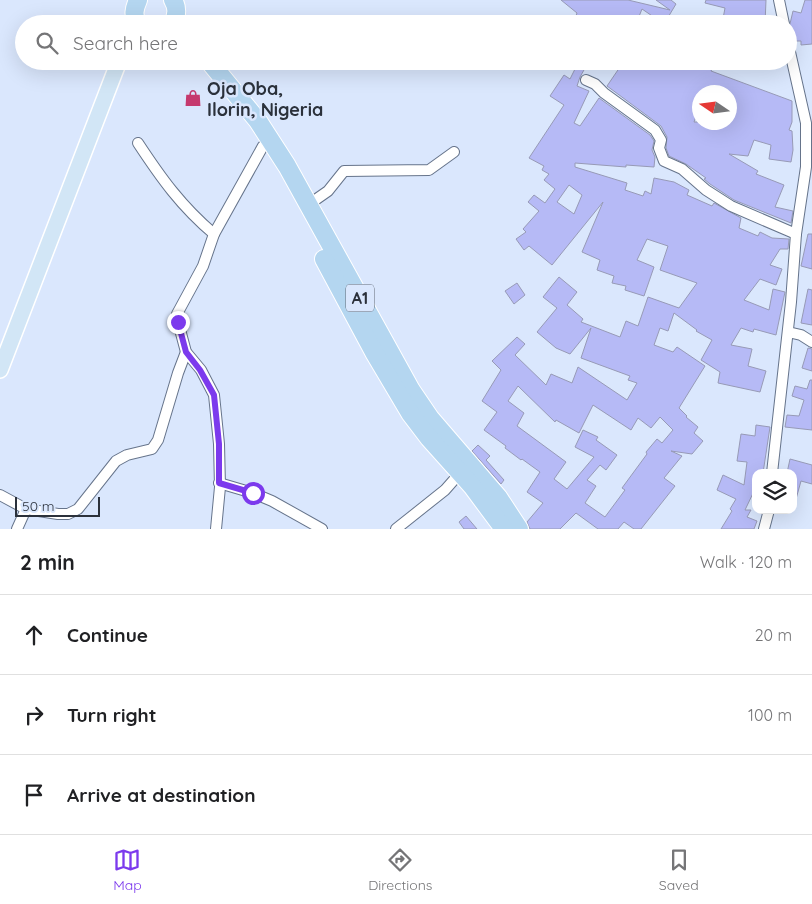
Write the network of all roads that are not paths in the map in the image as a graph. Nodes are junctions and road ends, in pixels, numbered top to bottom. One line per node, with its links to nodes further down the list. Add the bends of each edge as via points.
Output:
1 (779, 0): 2 (street)
2 (782, 15)
3 (116, 70): 19 (main road)
4 (202, 70): 9 (highway, A1, via 246,121)
5 (216, 70): 13 (highway, A1, via 258,121)
6 (794, 70): 10 (street)
7 (586, 80): 15 (street, via 656,130 664,161 682,170 731,206)
8 (138, 143): 14 (street, via 171,191)
9 (262, 146): 14 (street); 20 (highway, A1, via 392,384 429,438)
10 (809, 150): 12 (street)
11 (454, 152): 13 (street, via 429,170 344,171 328,190)
12 (809, 171): 15 (street)
13 (308, 205): 20 (highway, A1, via 410,390)
14 (214, 234): 18 (street, via 203,266 178,314)
15 (796, 234): 16 (street)
16 (788, 332): 17 (street); 21 (street)
17 (812, 342)
18 (186, 352): 23 (street, via 214,395); 25 (street, via 152,450 116,461 78,509 68,514)
19 (0, 370)
20 (453, 455): 22 (highway, A1); 32 (highway, A1, via 498,497)
21 (772, 469)
22 (460, 473): 30 (street, via 445,490); 31 (highway, A1)
23 (219, 483): 28 (street); 29 (street, via 272,501)
24 (0, 495): 25 (street)
25 (26, 509): 27 (street)
26 (768, 514): 33 (street)
27 (18, 529)
28 (216, 529)
29 (322, 529)
30 (396, 529)
31 (504, 529)
32 (519, 529)
33 (764, 529)

